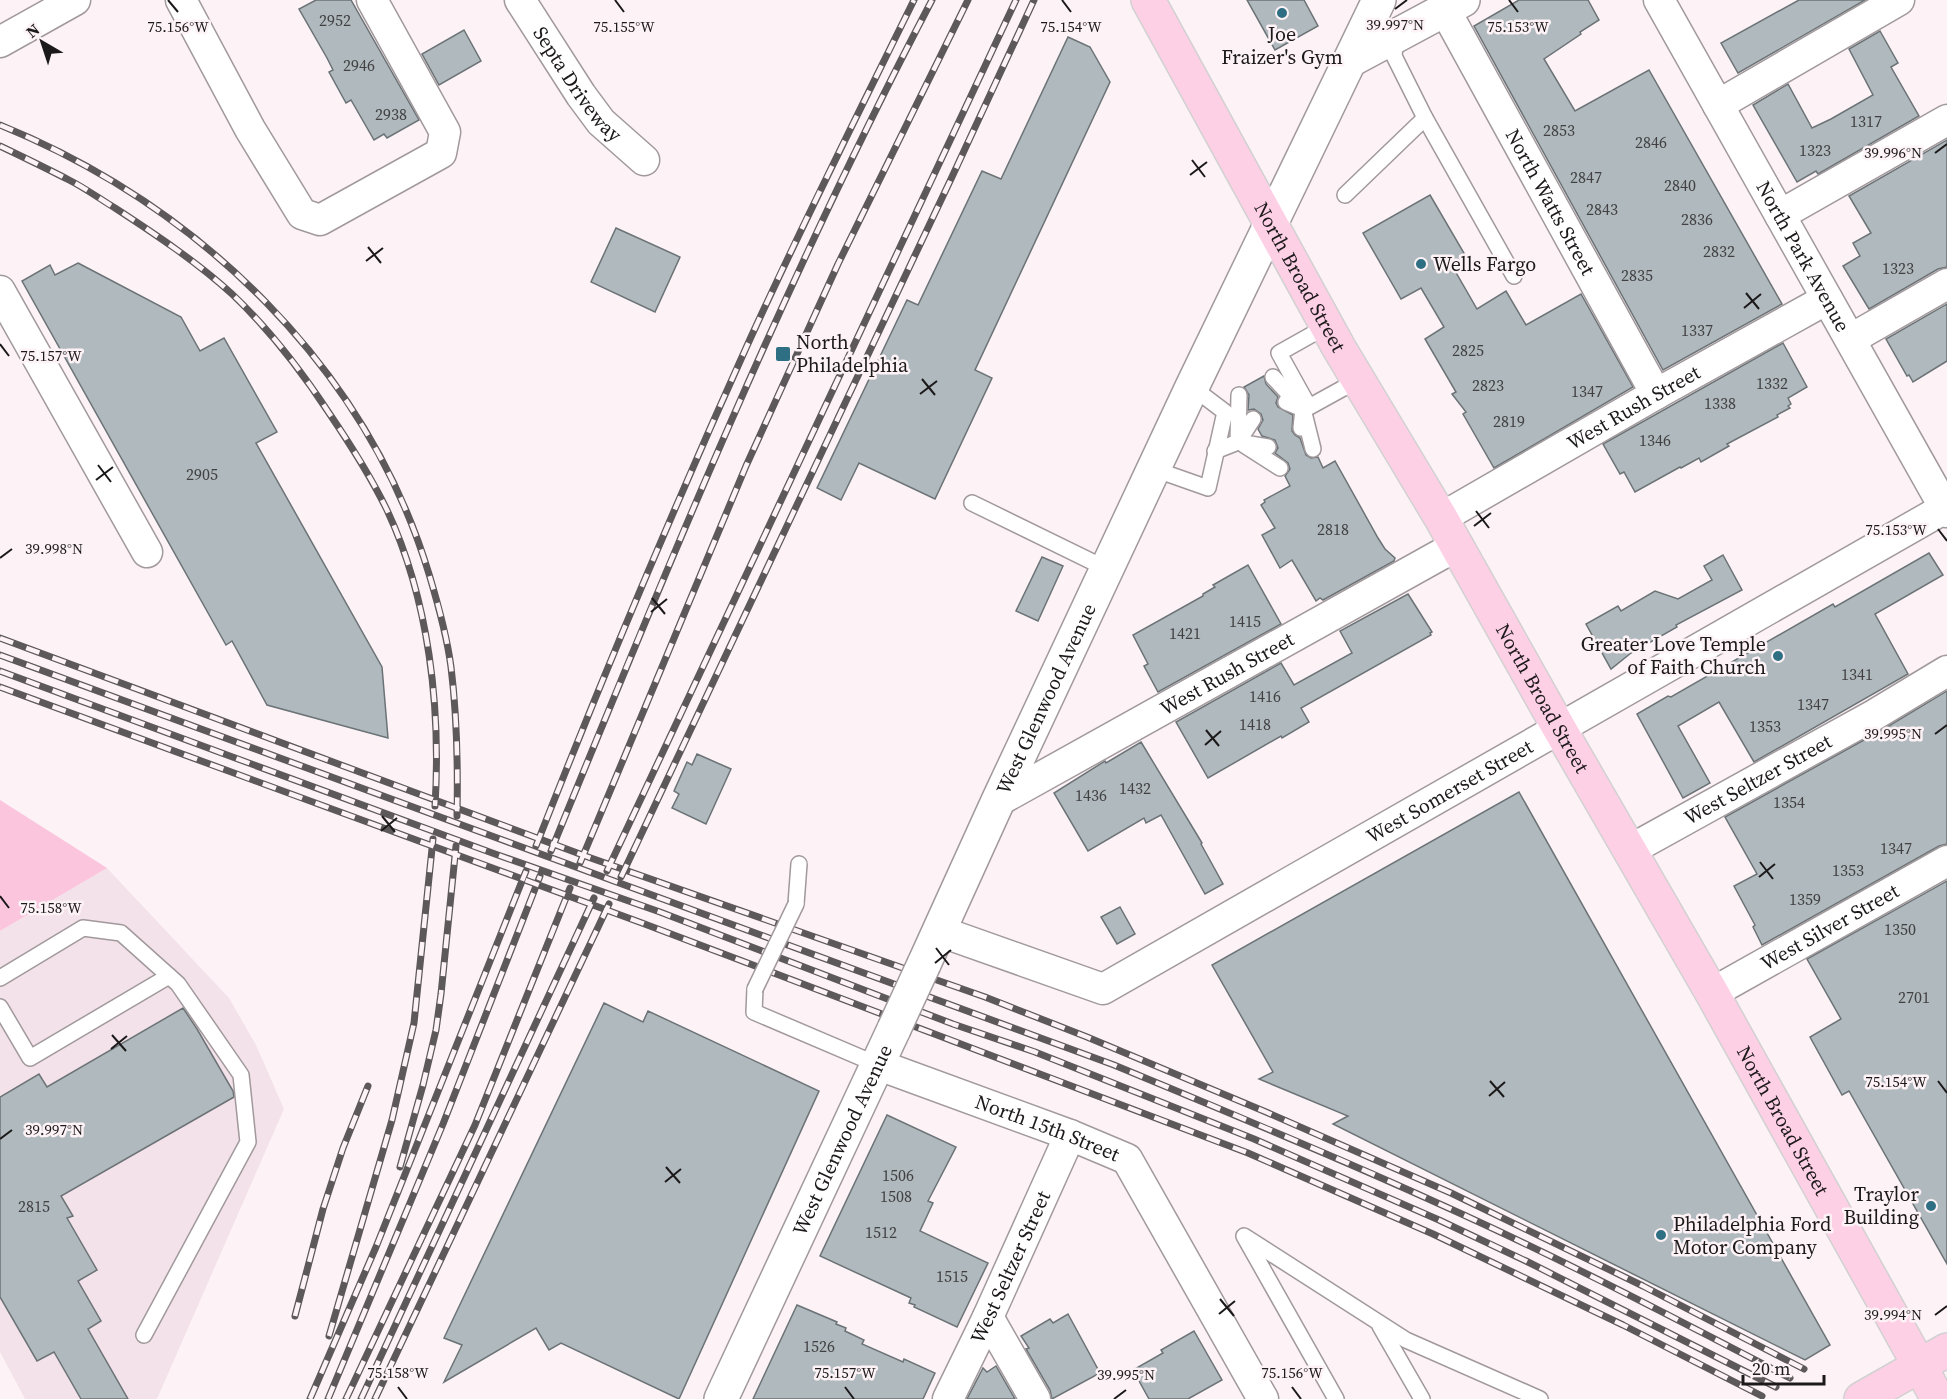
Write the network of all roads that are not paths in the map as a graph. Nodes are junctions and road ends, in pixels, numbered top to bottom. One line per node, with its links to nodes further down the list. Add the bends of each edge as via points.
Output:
1 (75, 0): 11 (street)
2 (181, 0): 3 (street, via 250,129 302,214 320,220 441,153 445,132)
3 (372, 0)
4 (520, 0): 16 (street, Septa Driveway, via 601,122)
5 (1148, 0): 19 (main road, North Broad Street)
6 (1379, 0): 12 (main road, West Glenwood Avenue)
7 (1659, 0): 13 (street, North Park Avenue)
8 (1899, 0): 13 (street)
9 (1454, 5): 10 (main road); 29 (street, North Watts Street)
10 (1396, 36): 12 (main road); 14 (lane, via 1394,56)
11 (0, 42)
12 (1351, 60): 19 (main road, West Glenwood Avenue)
13 (1718, 105): 18 (street, North Park Avenue)
14 (1425, 118): 17 (lane); 20 (lane)
15 (1947, 120): 18 (street)
16 (644, 160)
17 (1345, 195)
18 (1780, 215): 23 (street, North Park Avenue)
19 (1270, 225): 24 (main road, North Broad Street); 28 (main road, West Glenwood Avenue)
20 (1514, 276)
21 (1947, 284): 25 (street)
22 (0, 291): 44 (street)
23 (1827, 299): 25 (street, North Park Avenue); 29 (street, West Rush Street)
24 (1327, 326): 27 (main road, North Broad Street); 32 (lane, via 1279,353)
25 (1851, 339): 42 (street, North Park Avenue)
26 (1272, 376): 32 (lane)
27 (1358, 380): 32 (lane); 43 (main road, North Broad Street)
28 (1192, 387): 38 (lane, via 1225,412); 40 (main road, West Glenwood Avenue)
29 (1656, 394): 43 (street, West Rush Street)
30 (1239, 395): 35 (lane)
31 (1286, 402): 32 (lane)
32 (1306, 408): 34 (lane); 37 (lane)
33 (1253, 419): 35 (lane)
34 (1301, 428)
35 (1238, 442): 36 (lane); 38 (lane); 39 (lane)
36 (1268, 447)
37 (1313, 449)
38 (1215, 451): 40 (lane, via 1208,488)
39 (1280, 468)
40 (1154, 469): 45 (main road, West Glenwood Avenue)
41 (972, 503): 45 (lane)
42 (1946, 509): 47 (street, West Somerset Street)
43 (1448, 532): 47 (main road, North Broad Street); 48 (street, West Rush Street)
44 (147, 552)
45 (1107, 569): 48 (main road, West Glenwood Avenue)
46 (1947, 671): 49 (street, West Seltzer Street)
47 (1559, 728): 49 (main road, North Broad Street); 52 (street, West Somerset Street, via 1102,989)
48 (998, 801): 52 (main road, West Glenwood Avenue)
49 (1630, 850): 55 (main road, North Broad Street)
50 (1947, 861): 55 (street, West Silver Street)
51 (799, 864): 57 (lane, bridge, via 796,904 755,989 754,1012)
52 (939, 931): 57 (main road, West Glenwood Avenue, bridge)
53 (169, 976): 54 (lane, via 121,933 83,928); 56 (lane, via 30,1058); 61 (lane, via 241,1075 248,1142)
54 (0, 978)
55 (1712, 993): 63 (main road, North Broad Street)
56 (0, 1007)
57 (876, 1064): 58 (street, North 15th Street); 64 (main road, West Glenwood Avenue)
58 (1070, 1135): 59 (street, West Seltzer Street); 67 (street, North 15th Street, via 1127,1159)
59 (988, 1317): 65 (street, West Seltzer Street); 66 (street)
60 (1378, 1322): 68 (lane, via 1244,1236); 69 (lane); 70 (lane, via 1406,1340)
61 (144, 1335)
62 (1947, 1350): 63 (main road)
63 (1919, 1365): 71 (main road); 72 (main road, North Broad Street)
64 (721, 1399)
65 (948, 1399)
66 (1035, 1399)
67 (1263, 1399)
68 (1336, 1399)
69 (1422, 1399)
70 (1540, 1399)
71 (1862, 1399)
72 (1938, 1399)

